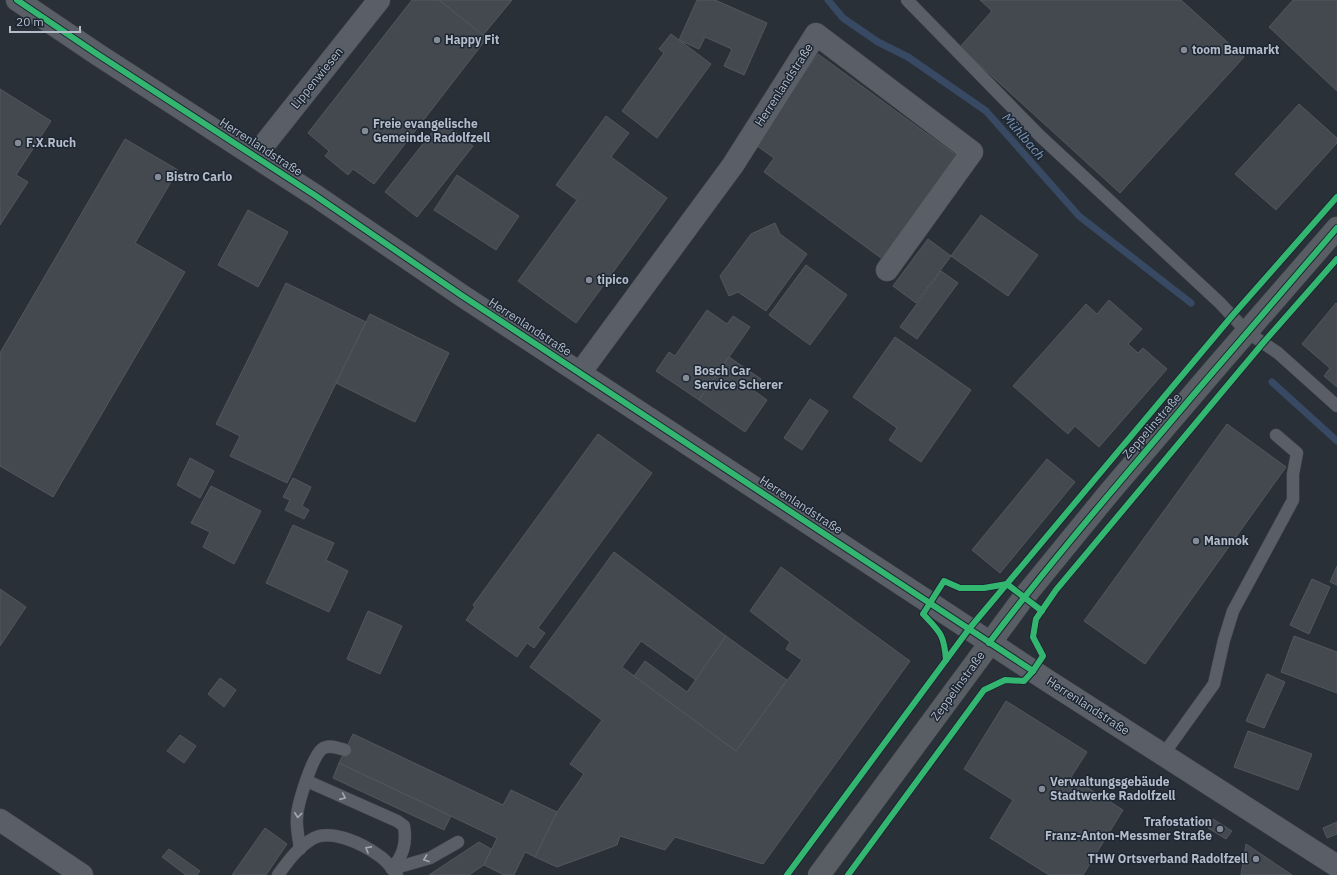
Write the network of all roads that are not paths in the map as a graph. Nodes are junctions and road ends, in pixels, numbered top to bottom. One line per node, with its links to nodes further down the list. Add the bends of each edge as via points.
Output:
1 (17, 0): 4 (street, Herrenlandstraße)
2 (379, 0): 4 (street, Lippenwiesen)
3 (906, 0): 7 (lane, via 1040,136 1220,303)
4 (255, 156): 8 (street, Herrenlandstraße)
5 (1337, 228): 7 (main road, Zeppelinstraße)
6 (887, 270): 8 (street, Herrenlandstraße, via 972,152 816,34 733,165)
7 (1247, 332): 9 (lane, via 1278,353); 11 (main road, Zeppelinstraße, via 1103,500)
8 (580, 373): 11 (street, Herrenlandstraße)
9 (1337, 406)
10 (1276, 435): 13 (lane, via 1297,453 1293,474 1293,500 1233,611 1214,684)
11 (989, 643): 13 (street, Herrenlandstraße); 22 (main road, Zeppelinstraße)
12 (346, 750): 14 (lane, via 332,746 322,749)
13 (1163, 755): 18 (street, Herrenlandstraße)
14 (307, 781): 17 (lane, one-way to 17, via 297,818); 19 (lane, one-way to 19, via 404,826 404,845)
15 (0, 820): 20 (street)
16 (458, 842): 19 (lane, one-way to 19, via 430,858)
17 (300, 849): 19 (lane, one-way to 17, via 379,855 356,843 331,835 315,838); 21 (lane)
18 (1337, 866)
19 (394, 872)
20 (82, 875)
21 (278, 875)
22 (819, 875)

